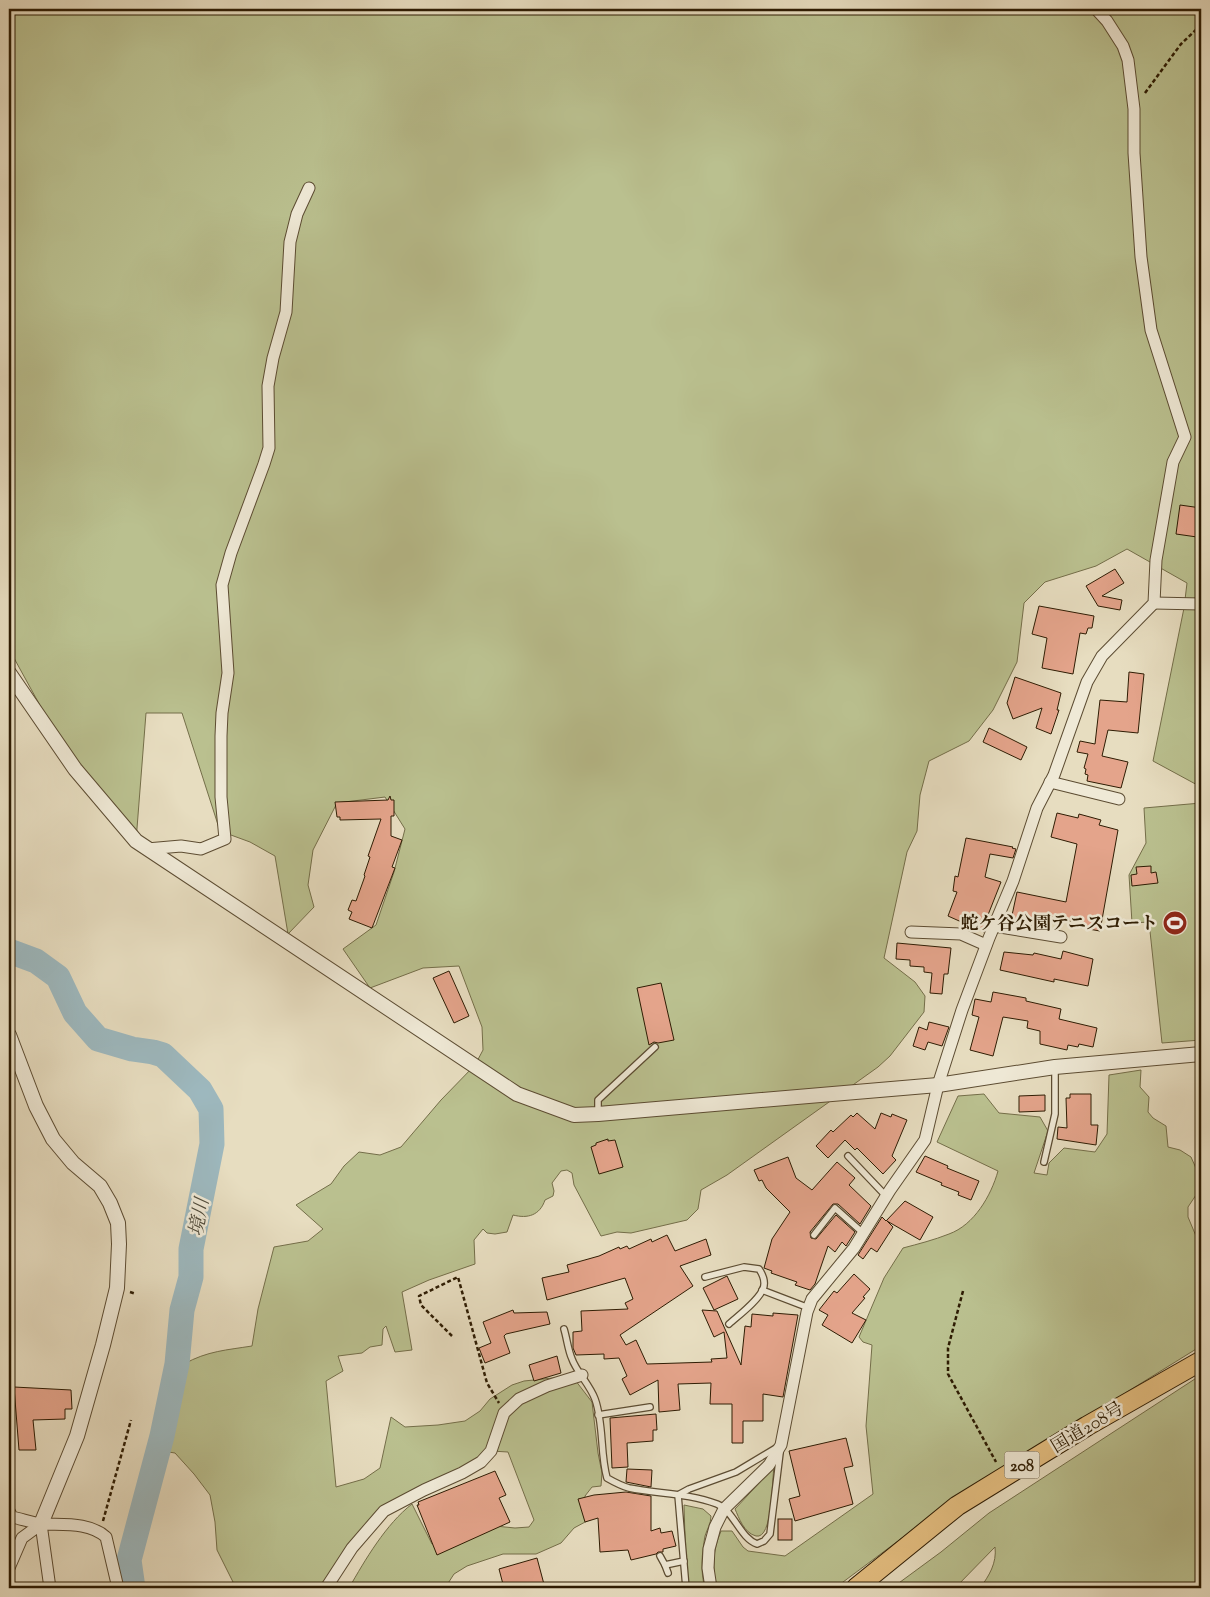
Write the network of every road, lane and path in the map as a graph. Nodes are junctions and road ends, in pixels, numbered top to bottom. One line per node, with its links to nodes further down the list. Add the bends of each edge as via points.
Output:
1 (1096, 9): 3 (street, via 1123,46 1128,60)
2 (1201, 25): 3 (path, via 1180,44)
3 (1134, 109): 5 (street, via 1141,257 1151,330 1185,437 1174,462 1156,560)
4 (309, 188): 10 (street, via 297,214 290,242 286,312 268,386 269,448 222,585 228,673 221,736 225,840 201,849 181,846)
5 (1154, 603): 6 (street); 8 (street, via 1102,656 1087,682)
6 (1201, 604)
7 (9, 673): 10 (street, via 76,769 136,841)
8 (1050, 782): 9 (street); 11 (street)
9 (1119, 799)
10 (148, 849): 21 (street, via 517,1094 574,1115)
11 (994, 926): 13 (street); 14 (street)
12 (911, 932): 14 (street, via 961,934)
13 (1061, 937)
14 (986, 945): 20 (street)
15 (9, 1035): 18 (street)
16 (655, 1047): 21 (lane, via 598,1100)
17 (1201, 1054): 19 (street)
18 (12, 1056): 45 (street, via 53,1139 73,1163 100,1186 118,1223 117,1288 104,1345 76,1436)
19 (1054, 1066): 20 (street); 23 (lane, via 1055,1114)
20 (938, 1085): 21 (street); 24 (street, via 925,1140)
21 (598, 1114)
22 (848, 1156): 24 (lane)
23 (1044, 1162)
24 (886, 1196): 25 (street)
25 (863, 1233): 26 (lane, via 835,1208); 30 (street, via 812,1299)
26 (814, 1235)
27 (705, 1277): 28 (lane, via 744,1267 759,1269 764,1277)
28 (762, 1290): 30 (lane); 31 (lane)
29 (963, 1291): 41 (path, via 948,1348 948,1374)
30 (809, 1308): 40 (street)
31 (729, 1324)
32 (564, 1329): 35 (lane, via 572,1360)
33 (452, 1336): 37 (path, via 421,1305 419,1296 458,1277 487,1383)
34 (1201, 1361): 41 (highway, 国道208号 / 208)
35 (582, 1375): 37 (street, via 519,1399); 38 (lane, via 595,1399)
36 (650, 1407): 38 (lane)
37 (504, 1413): 54 (street, via 491,1451 481,1462 384,1511 352,1548)
38 (598, 1415): 42 (lane, via 607,1478 627,1487)
39 (131, 1420): 46 (path)
40 (781, 1445): 42 (lane, via 736,1472); 43 (street, via 769,1465); 43 (lane, via 772,1525 764,1541 750,1542)
41 (1004, 1477): 57 (highway, 国道208号 / 208, via 956,1506)
42 (678, 1495): 43 (lane, via 719,1505); 48 (lane)
43 (724, 1510): 56 (street, via 709,1549)
44 (9, 1511): 45 (street, via 12,1517)
45 (41, 1524): 46 (street, via 69,1523); 50 (street, via 22,1538); 52 (street)
46 (100, 1532): 53 (street, via 106,1537)
47 (660, 1556): 49 (lane)
48 (684, 1561): 49 (lane); 55 (lane)
49 (665, 1565): 51 (lane)
50 (9, 1568)
51 (668, 1573)
52 (50, 1588)
53 (118, 1588)
54 (326, 1588)
55 (686, 1588)
56 (711, 1588)
57 (856, 1588)

